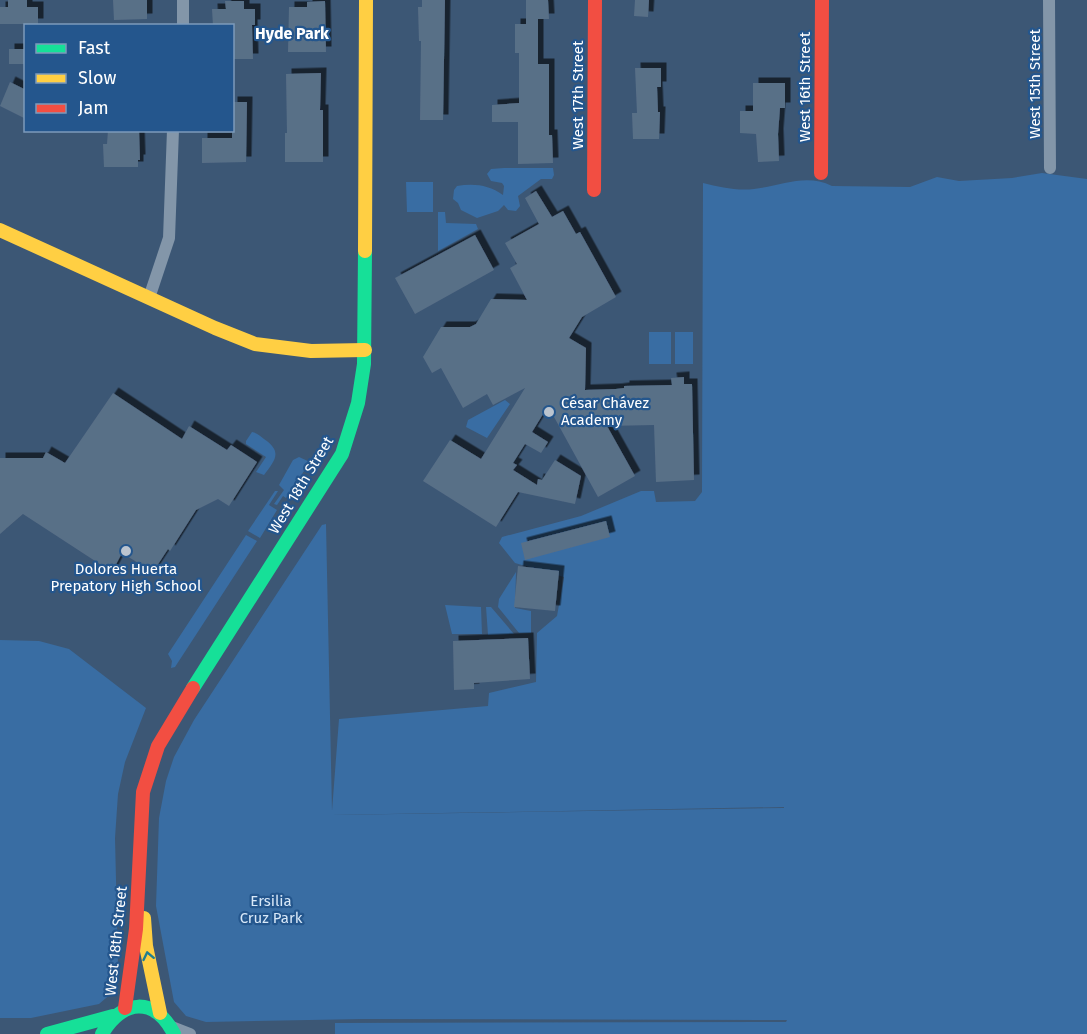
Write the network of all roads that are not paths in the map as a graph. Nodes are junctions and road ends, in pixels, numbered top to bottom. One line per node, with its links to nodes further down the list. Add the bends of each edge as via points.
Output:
1 (183, 0): 6 (street)
2 (366, 0): 13 (street, West 18th Street)
3 (595, 0): 10 (street, West 17th Street)
4 (822, 0): 9 (street, West 16th Street)
5 (1049, 0): 8 (street, West 15th Street)
6 (183, 24)
7 (173, 132): 12 (street, via 169,238)
8 (1050, 168)
9 (821, 173)
10 (594, 190)
11 (0, 230): 12 (street)
12 (148, 298): 13 (street, via 255,344 311,351)
13 (365, 350): 14 (street, West 18th Street, via 364,378 342,454 172,720 154,755 142,804)
14 (140, 878): 15 (street, West 18th Street, via 129,987); 16 (street, West 18th Street, one-way to 14, via 146,946)
15 (119, 1012): 16 (street, via 139,1006); 18 (street); 19 (street)
16 (160, 1013): 17 (street)
17 (173, 1030): 20 (street)
18 (47, 1034)
19 (102, 1034)
20 (190, 1034)

